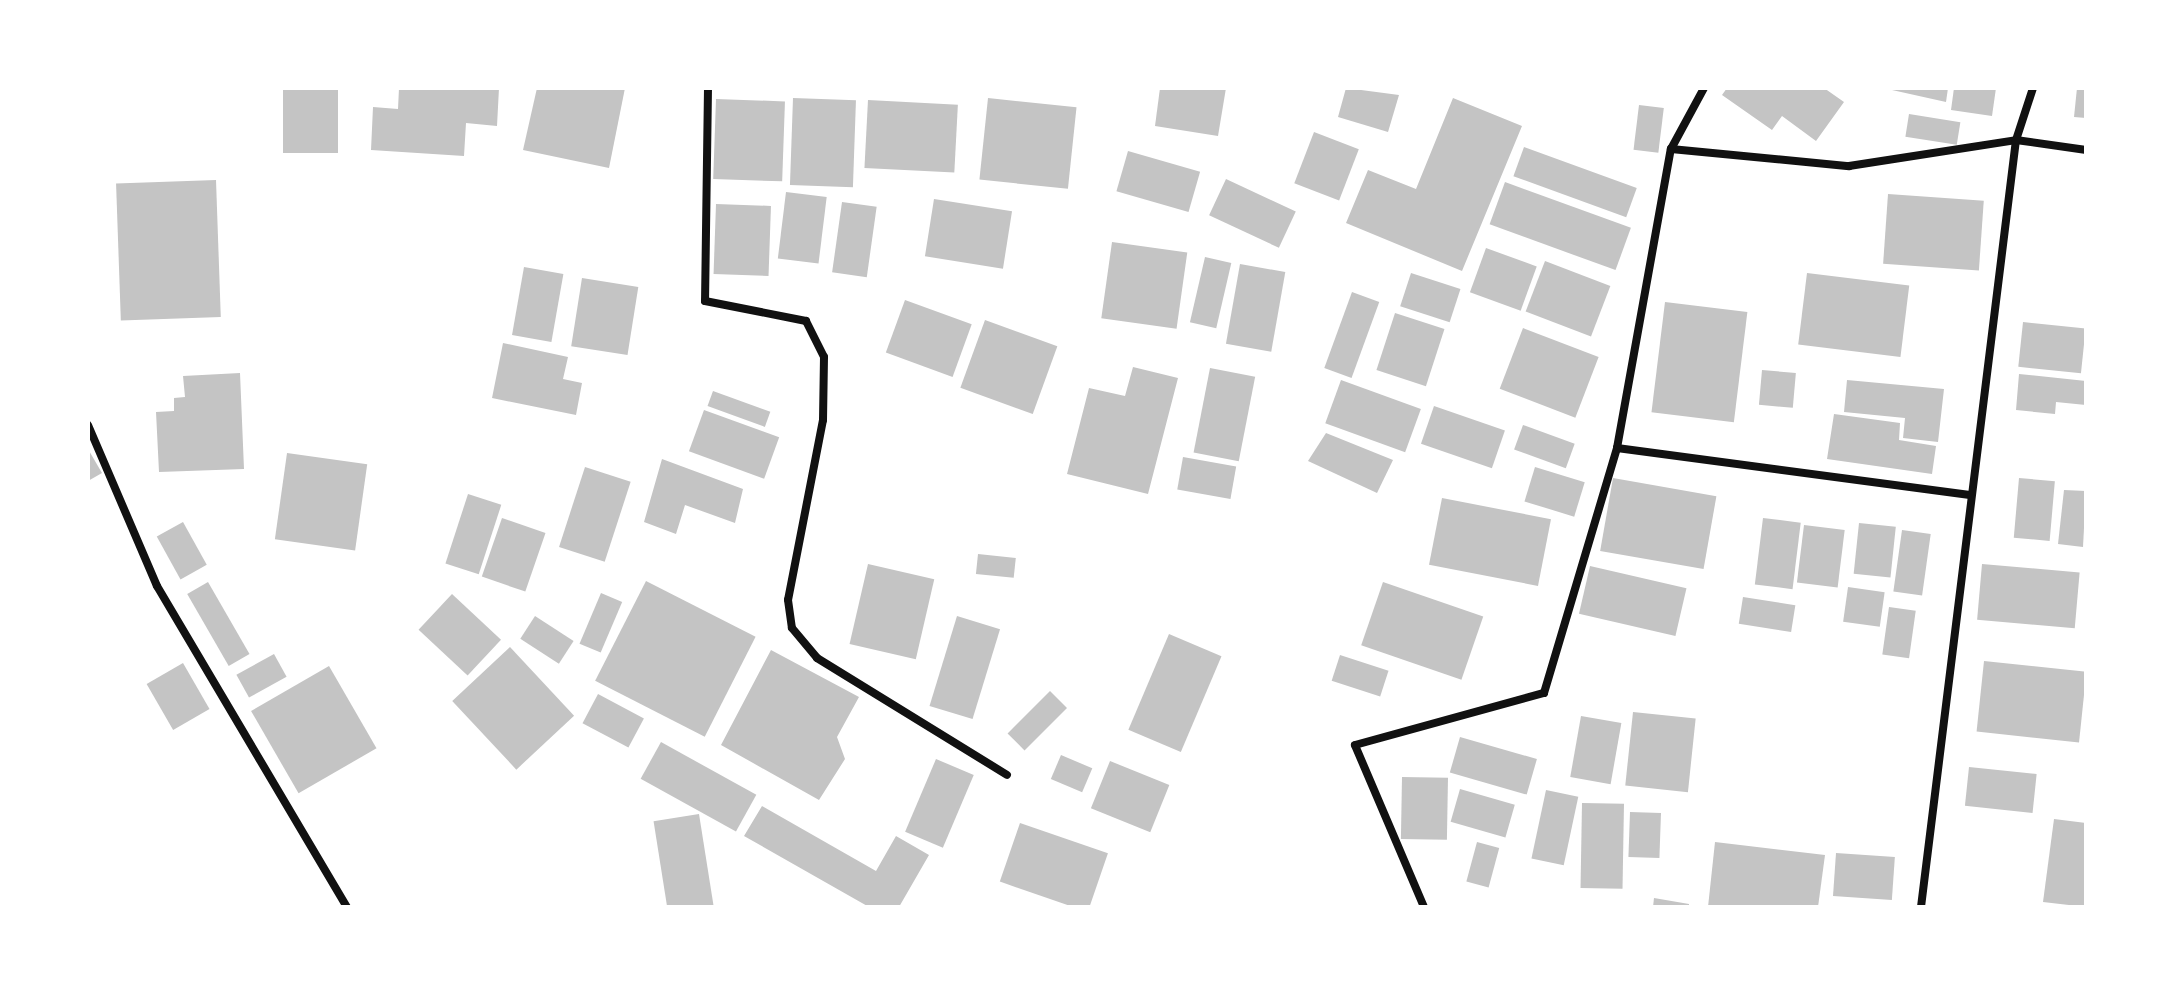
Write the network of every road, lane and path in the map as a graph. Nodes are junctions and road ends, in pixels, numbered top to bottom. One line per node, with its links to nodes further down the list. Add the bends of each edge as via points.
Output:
1 (708, 88): 10 (street, via 705,301 806,321 824,357 823,420 788,600 792,628 817,658)
2 (1704, 88): 5 (street)
3 (2033, 88): 4 (street)
4 (2016, 140): 5 (street, via 1849,166); 6 (street); 9 (street)
5 (1671, 149): 8 (street)
6 (2086, 150)
7 (88, 425): 11 (street, via 157,586)
8 (1617, 448): 9 (street); 12 (street, via 1544,693 1355,745)
9 (1970, 495): 13 (street)
10 (1007, 775)
11 (347, 907)
12 (1424, 907)
13 (1921, 907)

